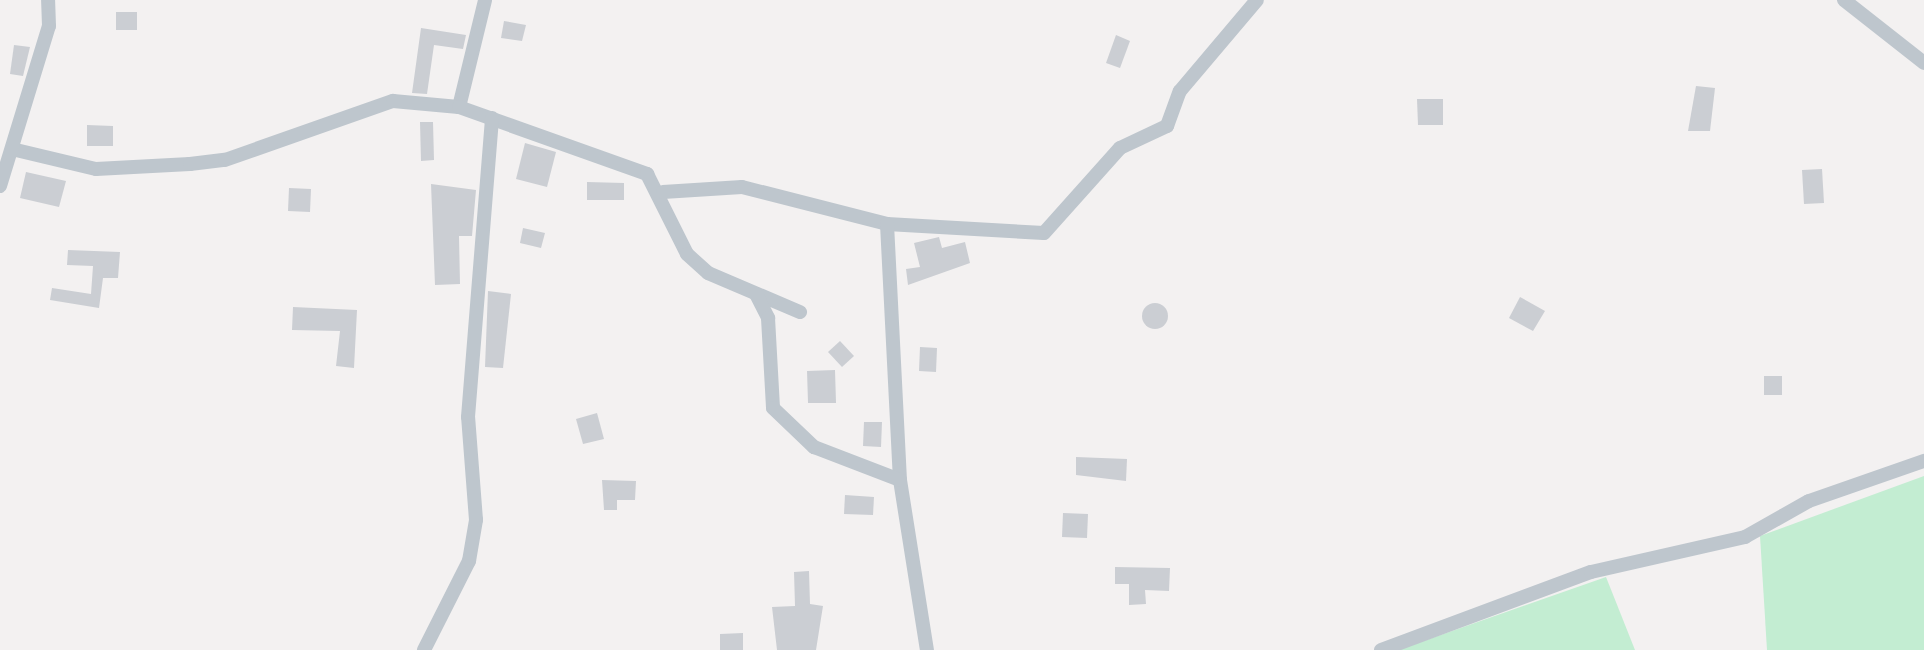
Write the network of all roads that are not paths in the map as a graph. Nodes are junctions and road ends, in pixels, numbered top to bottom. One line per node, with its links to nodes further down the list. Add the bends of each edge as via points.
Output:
1 (48, 0): 8 (street, via 49,26)
2 (485, 0): 6 (street)
3 (1257, 0): 11 (street, via 1180,91 1167,126 1120,148 1056,228)
4 (1844, 0): 5 (street)
5 (1924, 63)
6 (459, 107): 7 (street); 8 (street, via 393,101 225,160 190,164 96,169)
7 (492, 118): 10 (street, via 647,174); 16 (street, via 468,417 476,520 469,561)
8 (16, 150): 9 (street)
9 (0, 186)
10 (663, 192): 11 (street, via 742,187); 12 (street, via 687,254 708,273)
11 (887, 224): 15 (street)
12 (753, 291): 13 (street); 15 (street, via 768,318 773,408 814,447)
13 (800, 312)
14 (1924, 461): 18 (street, via 1809,501 1745,537 1591,572)
15 (900, 480): 17 (street)
16 (424, 650)
17 (927, 650)
18 (1381, 650)

